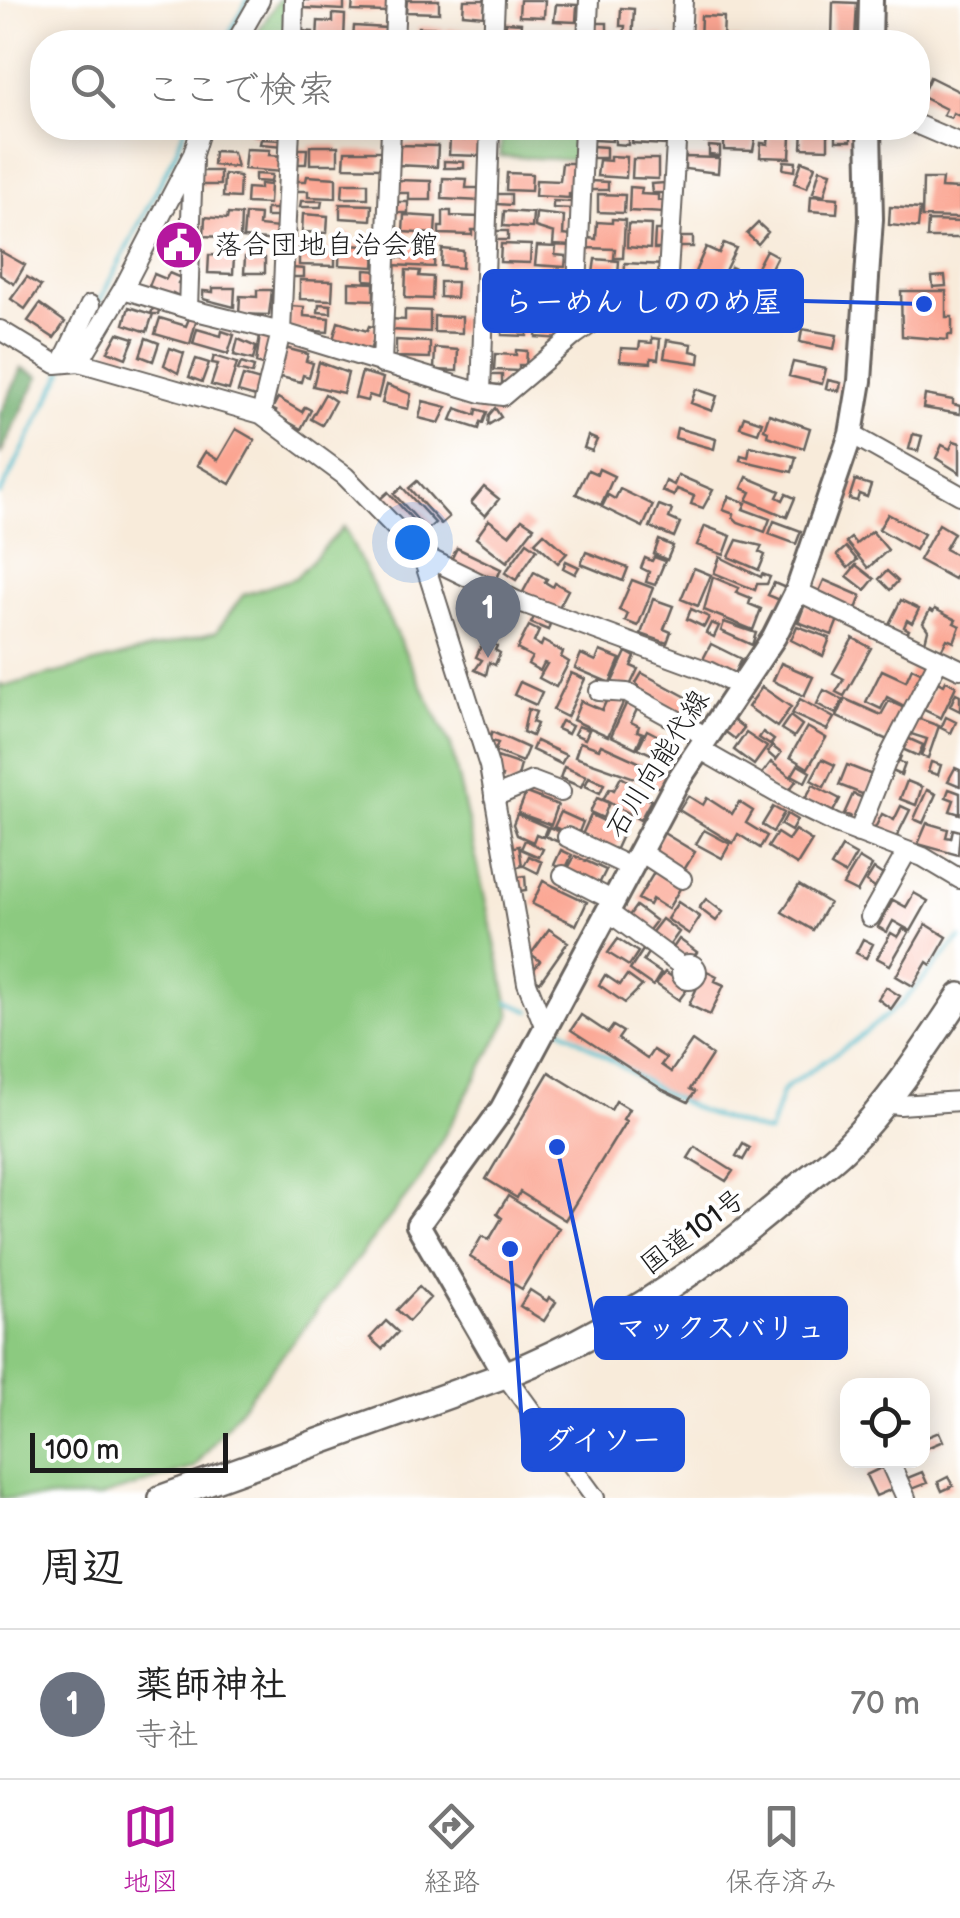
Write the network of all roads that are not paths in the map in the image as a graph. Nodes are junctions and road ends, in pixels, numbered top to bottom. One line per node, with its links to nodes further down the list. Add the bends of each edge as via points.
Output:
1 (260, 0): 8 (street)
2 (294, 0): 9 (street)
3 (396, 0): 10 (street)
4 (495, 0): 11 (street)
5 (589, 0): 12 (street)
6 (683, 0): 13 (street)
7 (871, 0): 14 (main road)
8 (243, 30)
9 (293, 30)
10 (395, 30)
11 (494, 30)
12 (588, 30)
13 (682, 30)
14 (870, 30)
15 (930, 130): 23 (street)
16 (197, 140): 24 (street)
17 (289, 140): 29 (street)
18 (391, 140): 32 (street)
19 (490, 140): 33 (street)
20 (583, 140): 30 (street)
21 (676, 140): 30 (street, via 667,290 643,288)
22 (869, 140): 35 (main road, 石川向能代線, via 866,308)
23 (960, 142)
24 (193, 154): 25 (street); 27 (street)
25 (123, 288): 27 (street); 31 (street)
26 (90, 305): 31 (street)
27 (188, 309): 29 (street)
28 (0, 330): 31 (street, via 56,364)
29 (281, 332): 32 (street); 34 (street)
30 (574, 335): 33 (street, via 503,396)
31 (70, 363): 34 (street)
32 (382, 364): 33 (street)
33 (481, 393)
34 (261, 414): 37 (street, via 345,476)
35 (850, 434): 36 (street); 38 (main road, 石川向能代線)
36 (960, 494)
37 (422, 555): 41 (street); 45 (street)
38 (797, 591): 39 (street); 41 (main road, 石川向能代線)
39 (939, 659): 40 (street); 46 (street)
40 (960, 669)
41 (741, 687): 43 (main road, 石川向能代線)
42 (599, 691): 43 (street, via 627,693)
43 (703, 743): 46 (street, via 753,782); 49 (main road, 石川向能代線)
44 (561, 792): 45 (street, via 532,782)
45 (494, 796): 57 (street, via 527,983)
46 (858, 833): 48 (street)
47 (567, 837): 49 (street)
48 (906, 853): 52 (street); 54 (street)
49 (634, 859): 51 (street); 53 (main road, 石川向能代線)
50 (563, 876): 53 (street)
51 (682, 879)
52 (960, 879)
53 (610, 905): 55 (street); 57 (main road, 石川向能代線)
54 (870, 918)
55 (682, 967)
56 (960, 996): 59 (highway, 国道101号)
57 (545, 1028): 60 (main road, 石川向能代線, via 502,1109 418,1224)
58 (960, 1101): 59 (street)
59 (883, 1103): 60 (highway, 国道101号, via 845,1148 733,1245 632,1313)
60 (505, 1375): 62 (highway, 国道101号); 63 (street)
61 (892, 1468): 64 (street)
62 (162, 1498)
63 (595, 1498)
64 (906, 1498)

